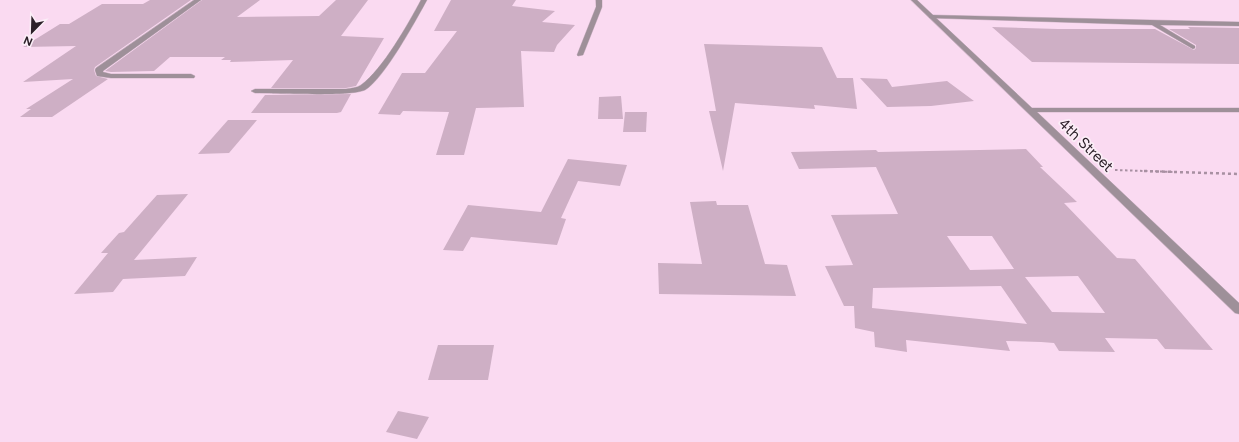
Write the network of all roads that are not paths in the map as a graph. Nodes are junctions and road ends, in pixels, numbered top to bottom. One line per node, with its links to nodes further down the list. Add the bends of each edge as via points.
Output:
1 (198, 0): 10 (street, via 99,70 100,74 111,76)
2 (424, 0): 11 (street, via 411,26 378,73 362,88 346,91)
3 (599, 0): 9 (lane)
4 (914, 0): 5 (street, 4th Street)
5 (932, 17): 6 (lane, via 1001,17); 12 (street, 4th Street)
6 (1154, 24): 7 (lane); 8 (lane)
7 (1239, 24)
8 (1193, 47)
9 (580, 55)
10 (191, 76)
11 (255, 91)
12 (1028, 110): 13 (street); 14 (street, 4th Street)
13 (1239, 110)
14 (1239, 310)

